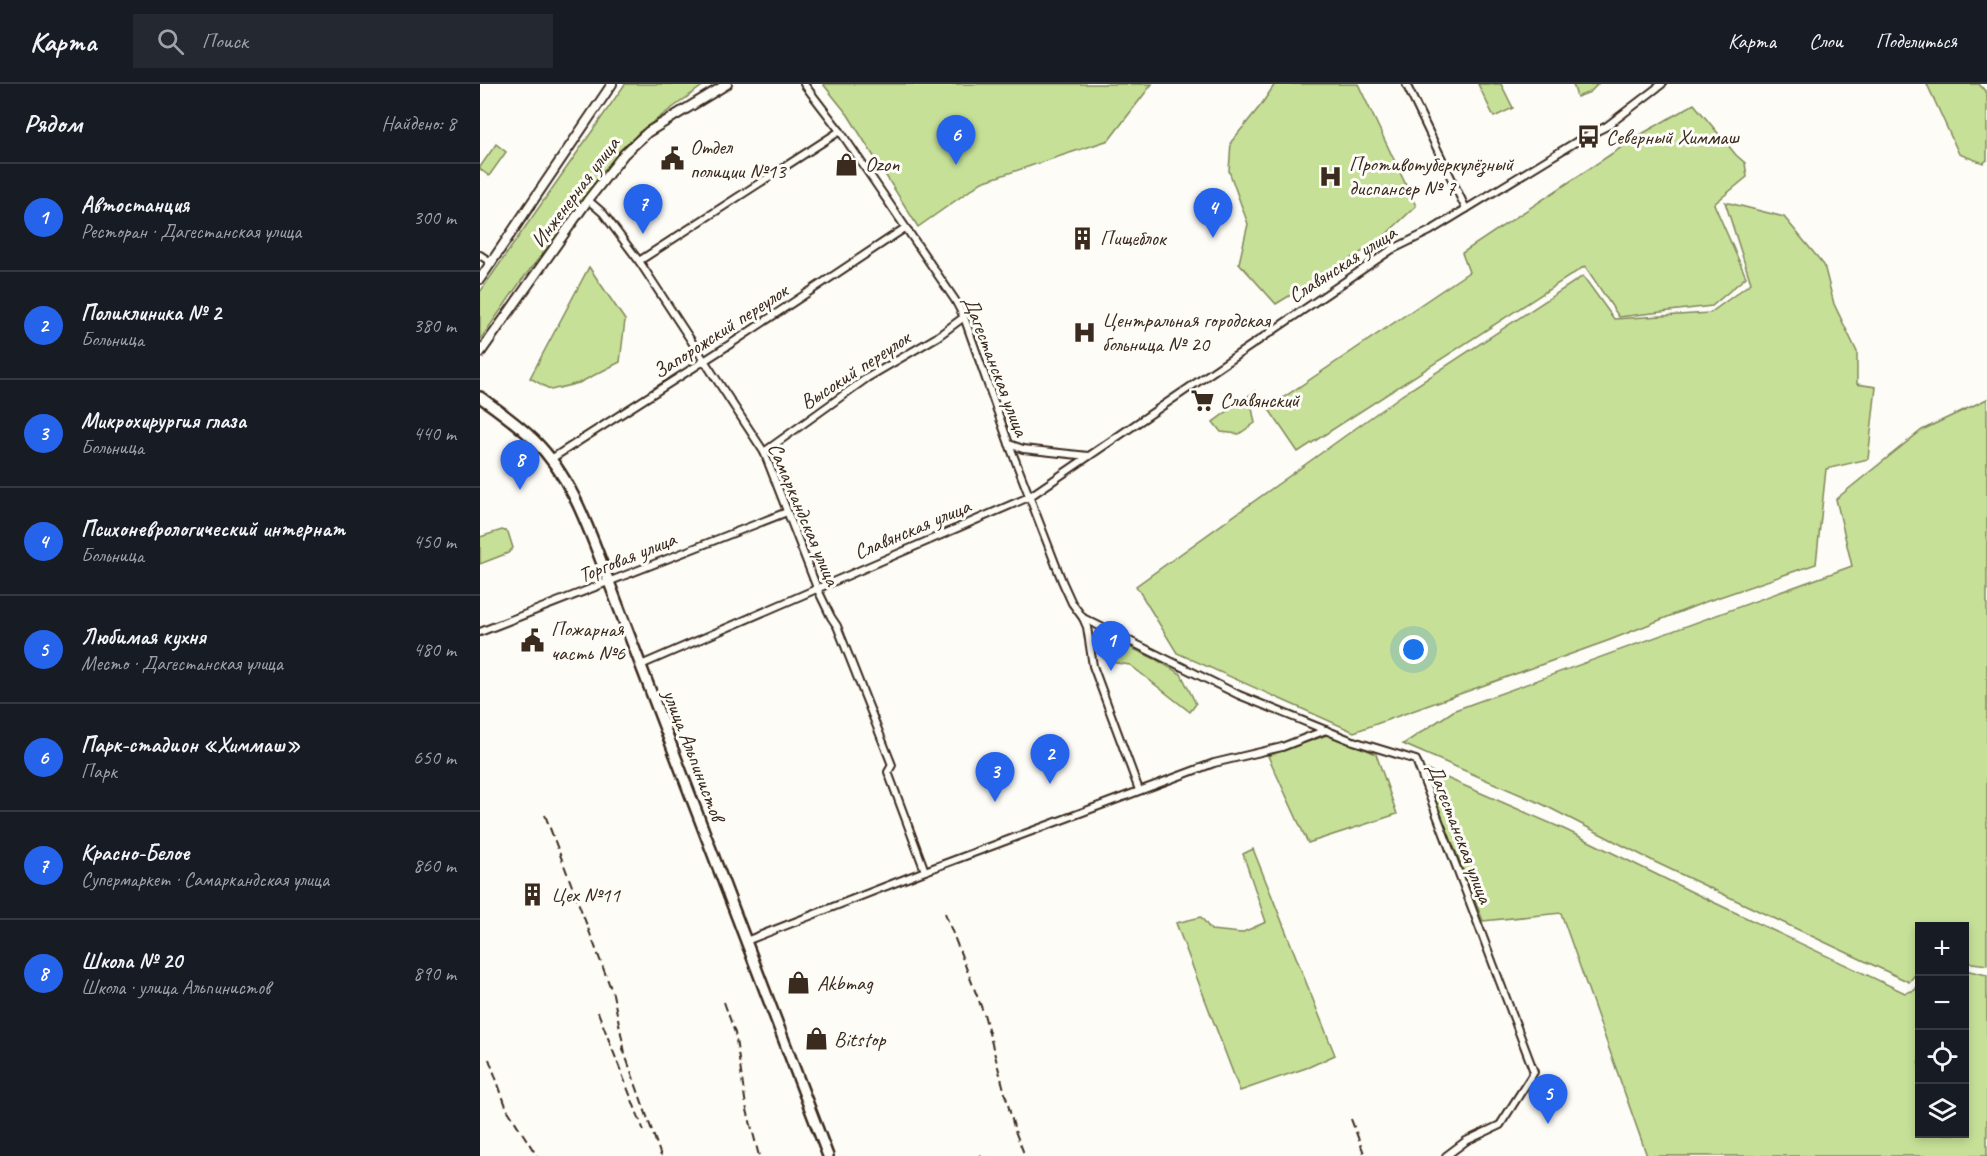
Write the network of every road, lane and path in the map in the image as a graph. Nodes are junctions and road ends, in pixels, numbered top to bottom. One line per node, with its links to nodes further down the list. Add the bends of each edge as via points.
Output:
1 (612, 84): 12 (street, Инженерная улица)
2 (727, 84): 7 (street, Инженерная улица, via 638,139)
3 (804, 84): 6 (street, Дагестанская улица)
4 (1406, 84): 8 (street)
5 (1662, 84): 8 (street, Славянская улица, via 1607,126)
6 (840, 131): 9 (street, Дагестанская улица); 11 (street)
7 (588, 200): 11 (street, Самаркандская улица, via 603,213); 15 (street, Инженерная улица)
8 (1466, 209): 20 (street, Славянская улица, via 1391,250)
9 (905, 228): 14 (street, Дагестанская улица); 16 (street, Запорожский переулок)
10 (480, 255): 12 (street)
11 (639, 261): 16 (street, Самаркандская улица)
12 (492, 263): 13 (street, Инженерная улица)
13 (480, 279)
14 (964, 317): 18 (street, Дагестанская улица); 19 (street, Высокий переулок, via 937,338 867,378)
15 (480, 353)
16 (704, 362): 19 (street, Самаркандская улица); 21 (street, Запорожский переулок)
17 (480, 397): 21 (main road, улица Альпинистов, via 534,440)
18 (1009, 444): 20 (street, via 1023,449); 22 (street, Дагестанская улица)
19 (764, 452): 23 (street, Самаркандская улица)
20 (1092, 455): 22 (street, Славянская улица)
21 (551, 459): 24 (main road, улица Альпинистов, via 571,491)
22 (1029, 497): 25 (street, Славянская улица); 26 (street, Дагестанская улица, via 1066,593)
23 (787, 512): 24 (street, Торговая улица); 25 (street, Самаркандская улица)
24 (609, 582): 27 (street, Торговая улица); 28 (main road, улица Альпинистов)
25 (817, 588): 28 (street, Славянская улица); 31 (street, Самаркандская улица, via 837,626 883,740 892,765 888,772)
26 (1083, 618): 29 (street, Дагестанская улица, via 1239,695); 30 (street, Дагестанская улица, via 1089,632 1093,666)
27 (480, 632)
28 (641, 665): 32 (main road, улица Альпинистов)
29 (1327, 730): 30 (street, via 1282,747 1222,760); 34 (street, Дагестанская улица, via 1416,760 1534,1072 1500,1125 1466,1141)
30 (1139, 790): 31 (street)
31 (925, 871): 32 (street)
32 (746, 941): 33 (main road, улица Альпинистов)
33 (828, 1156)
34 (1446, 1156)

